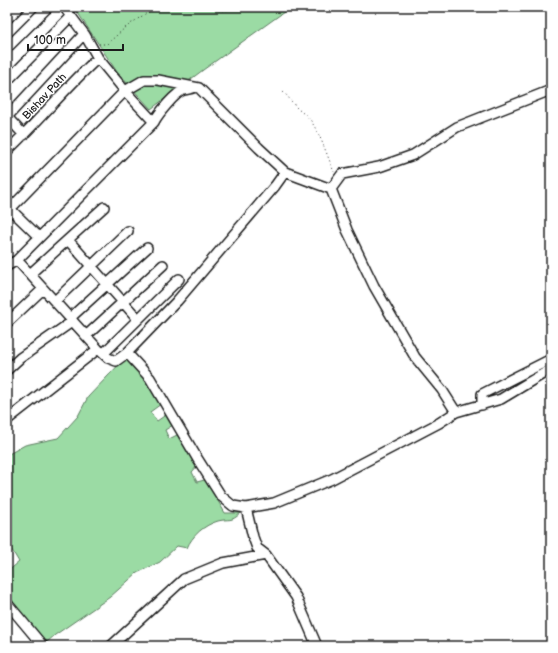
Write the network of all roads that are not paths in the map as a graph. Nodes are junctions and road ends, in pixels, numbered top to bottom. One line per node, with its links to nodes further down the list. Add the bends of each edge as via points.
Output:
1 (19, 7): 5 (street)
2 (48, 7): 7 (street)
3 (64, 7): 4 (street)
4 (71, 16): 6 (street); 9 (street)
5 (7, 19)
6 (85, 35): 8 (street); 13 (street)
7 (7, 48)
8 (98, 58): 12 (street); 15 (street, Bishav Path)
9 (7, 81)
10 (199, 88): 12 (street, via 158,80 144,80); 14 (street, via 183,90 157,115); 17 (street)
11 (551, 90): 18 (street, via 457,127 413,155 379,167 342,174)
12 (125, 91): 14 (street); 20 (street)
13 (7, 117): 15 (street)
14 (154, 122): 22 (street)
15 (24, 135): 16 (street, Bishav Path)
16 (7, 150)
17 (285, 172): 18 (street); 40 (street, via 177,301)
18 (332, 189): 45 (street, via 347,230 374,286 415,357)
19 (104, 207): 23 (street)
20 (8, 209): 22 (street)
21 (128, 231): 28 (street)
22 (39, 237): 25 (street)
23 (68, 240): 28 (street); 29 (street)
24 (147, 248): 31 (street)
25 (17, 260): 27 (street); 29 (street)
26 (163, 265): 34 (street)
27 (7, 266)
28 (92, 266): 31 (street); 33 (street)
29 (30, 274): 32 (street)
30 (178, 279): 35 (street)
31 (107, 284): 34 (street); 36 (street)
32 (43, 289): 33 (street); 37 (street)
33 (54, 301): 36 (street)
34 (123, 302): 35 (street); 38 (street)
35 (138, 319): 39 (street)
36 (72, 320): 38 (street); 43 (street)
37 (7, 323)
38 (86, 336): 39 (street)
39 (101, 351): 40 (street, via 116,361); 46 (street)
40 (127, 353): 47 (street, via 150,378 221,496 233,506)
41 (551, 359): 44 (street, via 482,394)
42 (551, 369): 44 (street, via 501,399)
43 (7, 370)
44 (482, 405): 45 (street)
45 (456, 412): 47 (street, via 332,479 274,503)
46 (7, 420)
47 (246, 508): 48 (street, via 253,537 258,548)
48 (266, 555): 51 (street, via 223,563 184,579); 52 (street, via 296,597)
49 (8, 607): 50 (street)
50 (43, 646)
51 (111, 646)
52 (317, 646)

